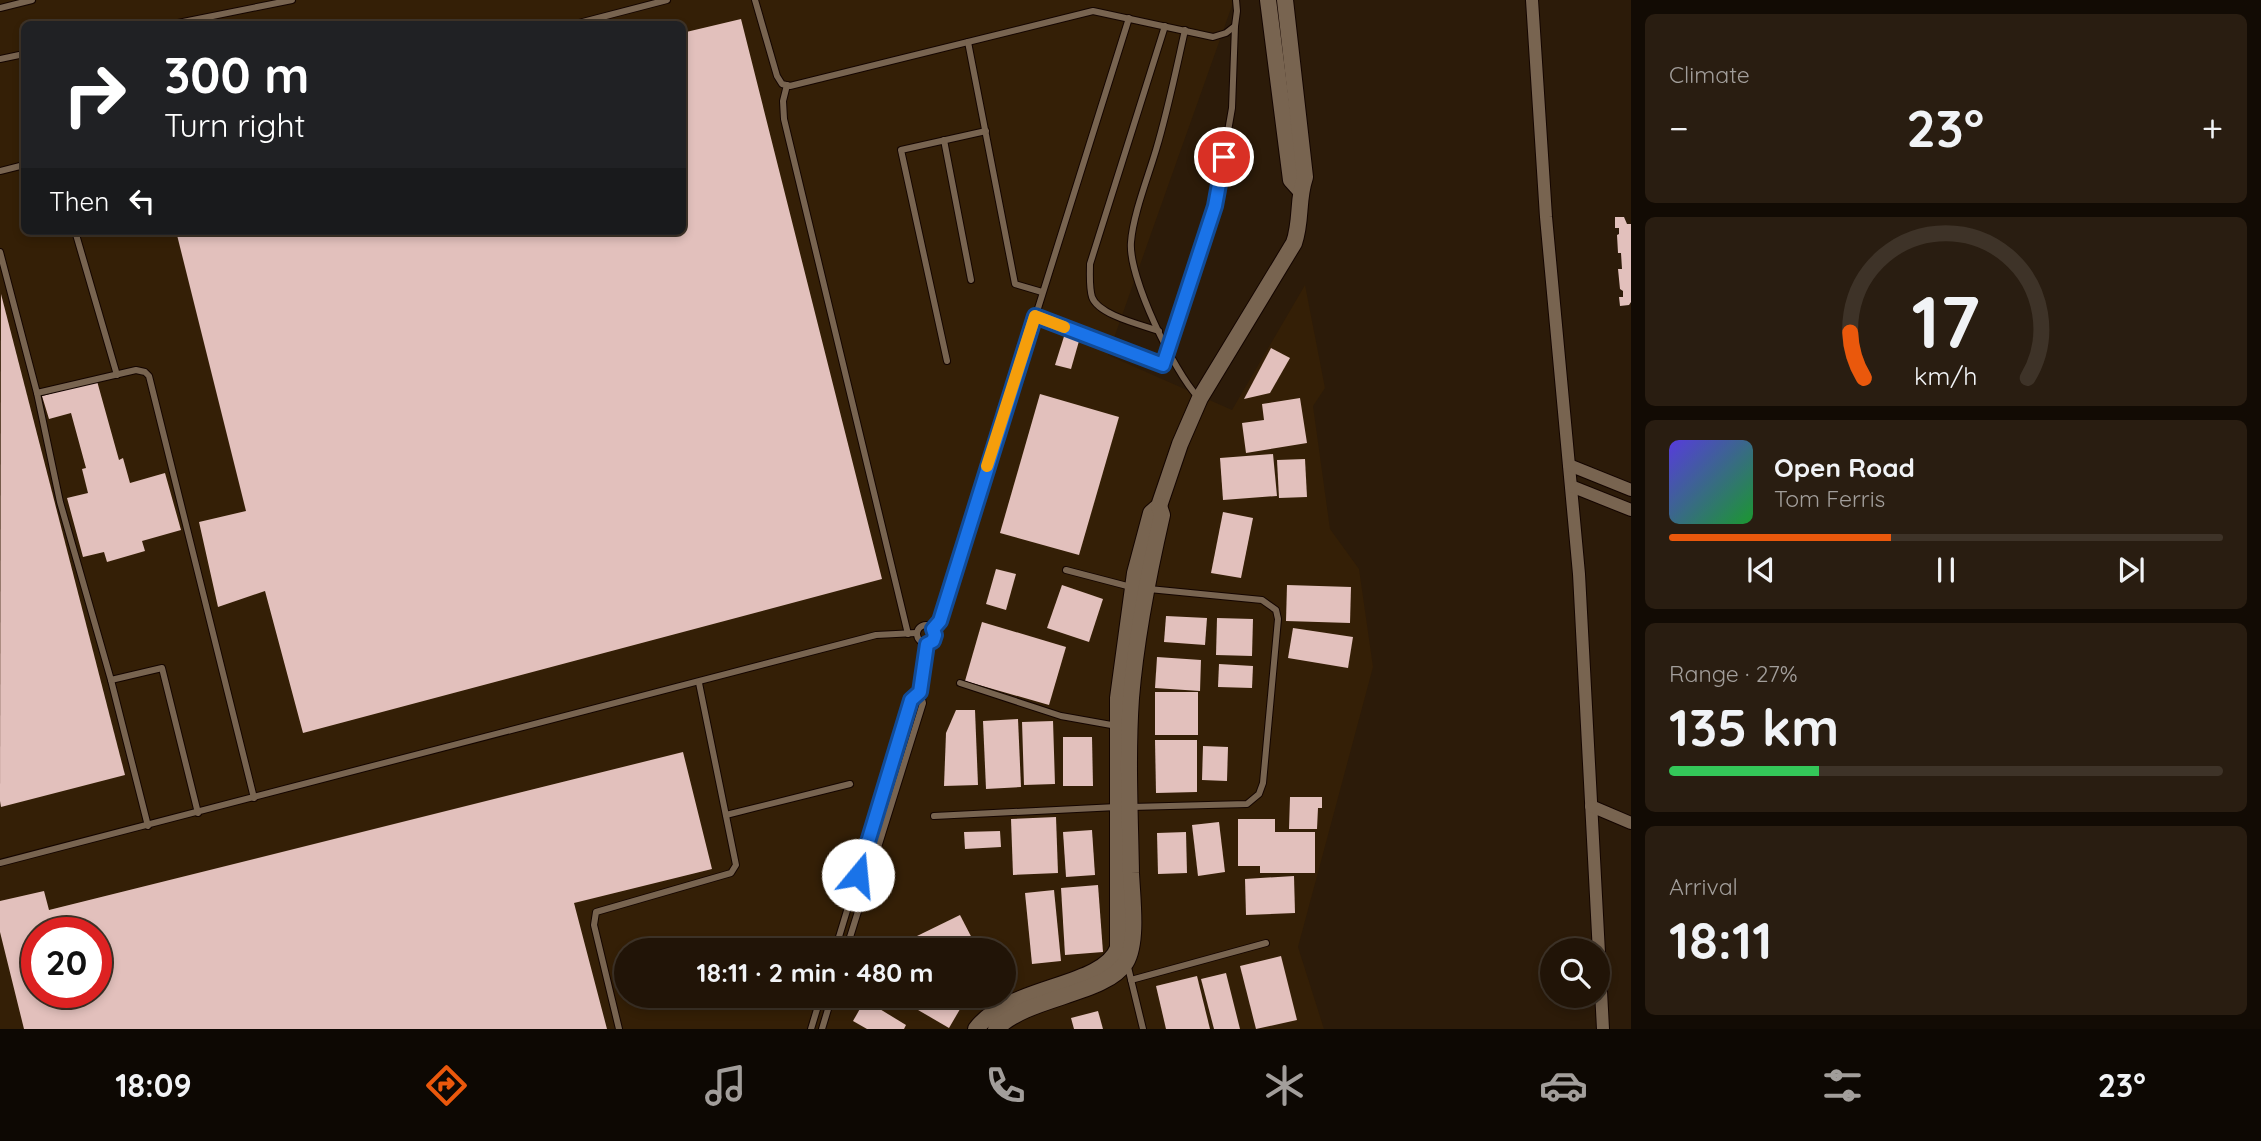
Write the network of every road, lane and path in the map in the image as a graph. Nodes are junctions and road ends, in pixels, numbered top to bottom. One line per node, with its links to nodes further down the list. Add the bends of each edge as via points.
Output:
1 (32, 0): 9 (lane)
2 (292, 0): 11 (lane)
3 (667, 0): 12 (lane)
4 (755, 0): 19 (lane, via 777,76)
5 (1236, 0): 14 (lane)
6 (1268, 0): 24 (street, via 1291,180)
7 (1285, 0): 24 (street, via 1304,177)
8 (1532, 0): 36 (street)
9 (0, 8)
10 (1129, 18): 13 (lane); 16 (lane, via 1093,11); 28 (lane)
11 (188, 21)
12 (586, 21)
13 (1164, 26): 15 (lane); 30 (lane, via 1090,264 1092,297 1102,310)
14 (1235, 26): 15 (lane, via 1213,37); 31 (lane, via 1232,108 1215,206)
15 (1185, 30): 30 (lane, via 1130,243 1134,271)
16 (968, 42): 19 (lane); 20 (lane)
17 (21, 55): 18 (lane)
18 (0, 59)
19 (787, 85): 44 (lane, via 784,119)
20 (985, 131): 21 (lane); 28 (lane, via 1015,284)
21 (944, 140): 27 (lane); 32 (lane, via 901,150)
22 (21, 166): 23 (lane)
23 (0, 171)
24 (1300, 190): 35 (street, via 1300,226 1294,243)
25 (76, 235): 33 (lane)
26 (0, 252): 34 (lane)
27 (971, 280)
28 (1042, 292): 29 (lane)
29 (1035, 316): 31 (lane, via 1163,365); 42 (lane, via 940,621)
30 (1159, 331): 31 (lane)
31 (1168, 351): 35 (lane)
32 (947, 361)
33 (117, 375): 34 (lane); 52 (lane, via 136,370 149,376)
34 (37, 393): 46 (lane, via 60,502)
35 (1199, 398): 41 (street, via 1158,506 1151,513)
36 (1569, 465): 37 (street); 38 (street)
37 (1571, 486): 39 (street); 53 (street)
38 (1631, 490)
39 (1631, 510)
40 (1066, 570): 41 (lane)
41 (1139, 588): 50 (street, via 1118,698); 54 (lane, via 1262,600 1276,610 1278,619 1259,794 1247,804)
42 (933, 629): 43 (lane, via 923,625); 45 (lane, via 934,638)
43 (916, 633): 44 (lane); 45 (lane)
44 (908, 634): 47 (lane, via 876,635)
45 (927, 644): 49 (lane)
46 (111, 680): 55 (lane, via 162,668); 59 (lane)
47 (699, 682): 52 (lane); 56 (lane)
48 (960, 683): 50 (lane, via 1061,716)
49 (920, 692): 61 (lane, via 911,700); 62 (lane, via 923,702)
50 (1124, 726): 54 (street)
51 (850, 784): 56 (lane)
52 (254, 798): 55 (lane)
53 (1591, 806): 58 (street); 74 (street)
54 (1123, 807): 57 (lane); 64 (street)
55 (198, 813): 59 (lane)
56 (726, 815): 68 (lane, via 736,865 731,873 596,912 594,925)
57 (934, 816)
58 (1631, 823)
59 (148, 826): 60 (lane)
60 (0, 863)
61 (839, 938)
62 (850, 938)
63 (1266, 943): 65 (lane)
64 (1122, 955): 65 (lane); 71 (street, via 1103,968 1015,999 989,1014); 72 (street, via 1115,975 1029,1007)
65 (1132, 980): 73 (lane)
66 (817, 1008): 69 (lane)
67 (828, 1008): 70 (lane)
68 (619, 1029)
69 (811, 1029)
70 (822, 1029)
71 (975, 1029)
72 (996, 1029)
73 (1143, 1029)
74 (1603, 1029)

